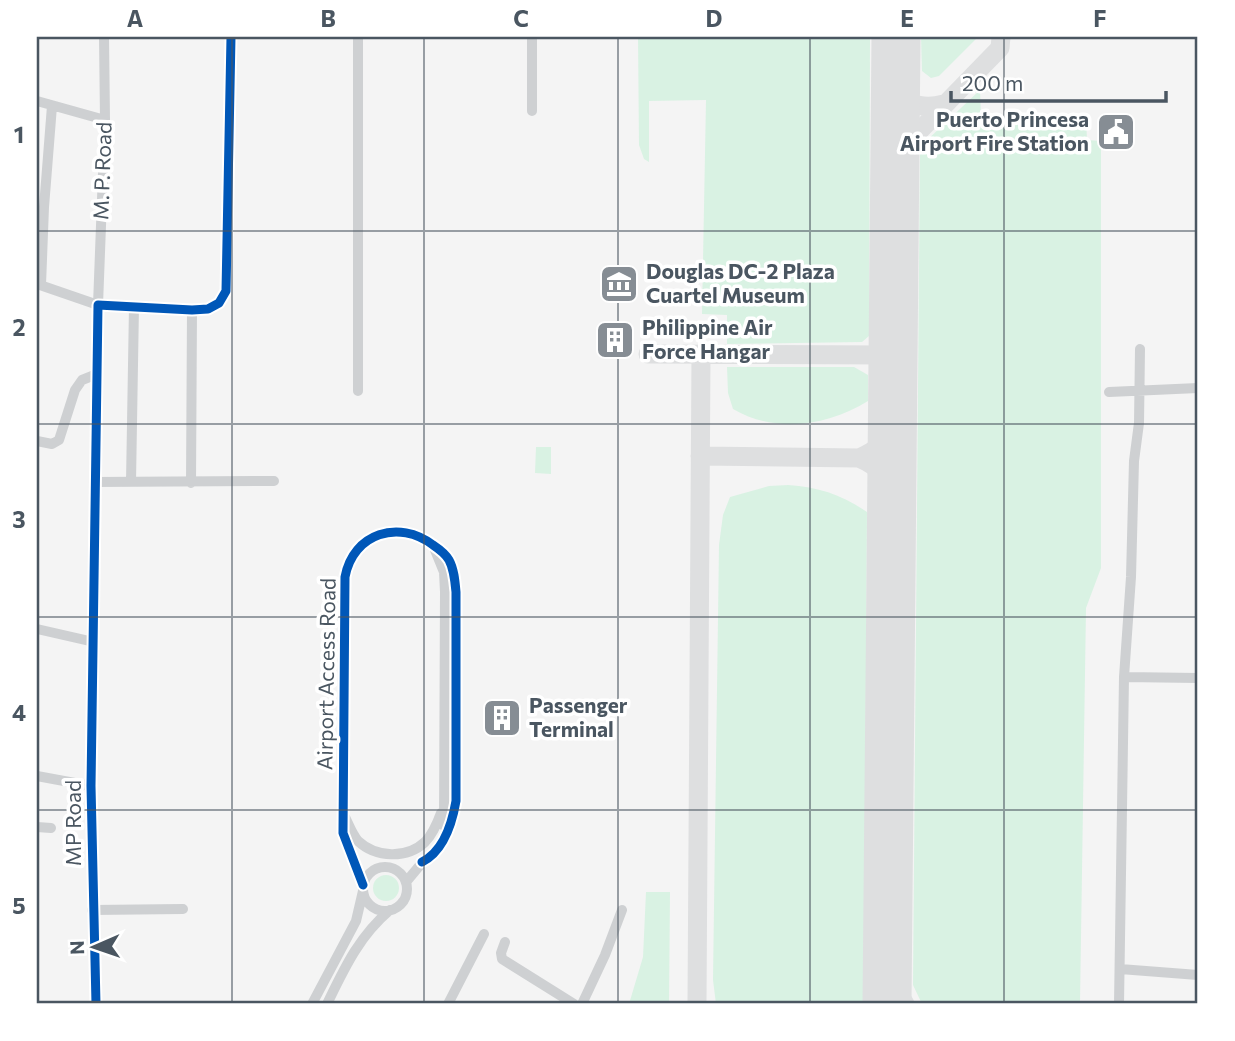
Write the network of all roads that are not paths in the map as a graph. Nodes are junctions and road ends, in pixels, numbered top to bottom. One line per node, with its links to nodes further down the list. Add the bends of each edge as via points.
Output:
1 (104, 37): 8 (street, M. P. Road)
2 (231, 37): 16 (street, via 226,291 219,303)
3 (358, 37): 21 (street)
4 (532, 37): 7 (street)
5 (37, 101): 6 (street)
6 (52, 106): 8 (street); 10 (street)
7 (532, 111)
8 (104, 120): 14 (street, M. P. Road)
9 (37, 141): 10 (street)
10 (48, 145): 11 (street)
11 (40, 206): 12 (street)
12 (40, 238): 13 (street)
13 (39, 285): 14 (street)
14 (98, 305): 15 (street); 18 (street, M. P. Road)
15 (134, 306): 16 (street); 26 (street)
16 (192, 310): 27 (street)
17 (1140, 349): 20 (street)
18 (97, 374): 23 (street, via 79,384 59,440 52,444); 25 (street, M. P. Road)
19 (1198, 388): 20 (street)
20 (1140, 390): 22 (street); 31 (street)
21 (358, 391)
22 (1109, 393)
23 (37, 441)
24 (274, 481): 27 (street)
25 (95, 482): 26 (street); 30 (street, MP Road)
26 (131, 482): 27 (street)
27 (191, 483)
28 (433, 544): 35 (street, via 444,572 445,592); 36 (street, Airport Access Road, via 411,533 384,531 358,547 347,566); 39 (street, via 451,563 456,592 457,779 447,832 435,854)
29 (37, 629): 30 (street)
30 (94, 642): 34 (street, MP Road)
31 (1124, 677): 32 (street); 48 (street)
32 (1198, 678)
33 (37, 776): 34 (street)
34 (92, 786): 43 (street, MP Road)
35 (444, 804): 36 (street, via 425,842 400,854 366,847 354,836); 39 (street, via 443,828)
36 (342, 811): 41 (street, Airport Access Road, via 345,842)
37 (37, 827): 38 (street)
38 (51, 828)
39 (422, 862): 40 (street)
40 (406, 882): 41 (street, via 394,868 380,867 369,873); 44 (street, via 404,900)
41 (363, 888): 44 (street, via 368,903 378,910); 51 (street, via 356,921)
42 (183, 909): 43 (street)
43 (92, 910): 50 (street, MP Road)
44 (390, 910): 52 (street, via 363,937)
45 (622, 910): 55 (street)
46 (484, 934): 53 (street)
47 (505, 942): 54 (street, via 502,959)
48 (1120, 969): 49 (street); 56 (street)
49 (1198, 975)
50 (96, 1004)
51 (313, 1004)
52 (327, 1004)
53 (448, 1004)
54 (574, 1004)
55 (582, 1004)
56 (1119, 1004)

